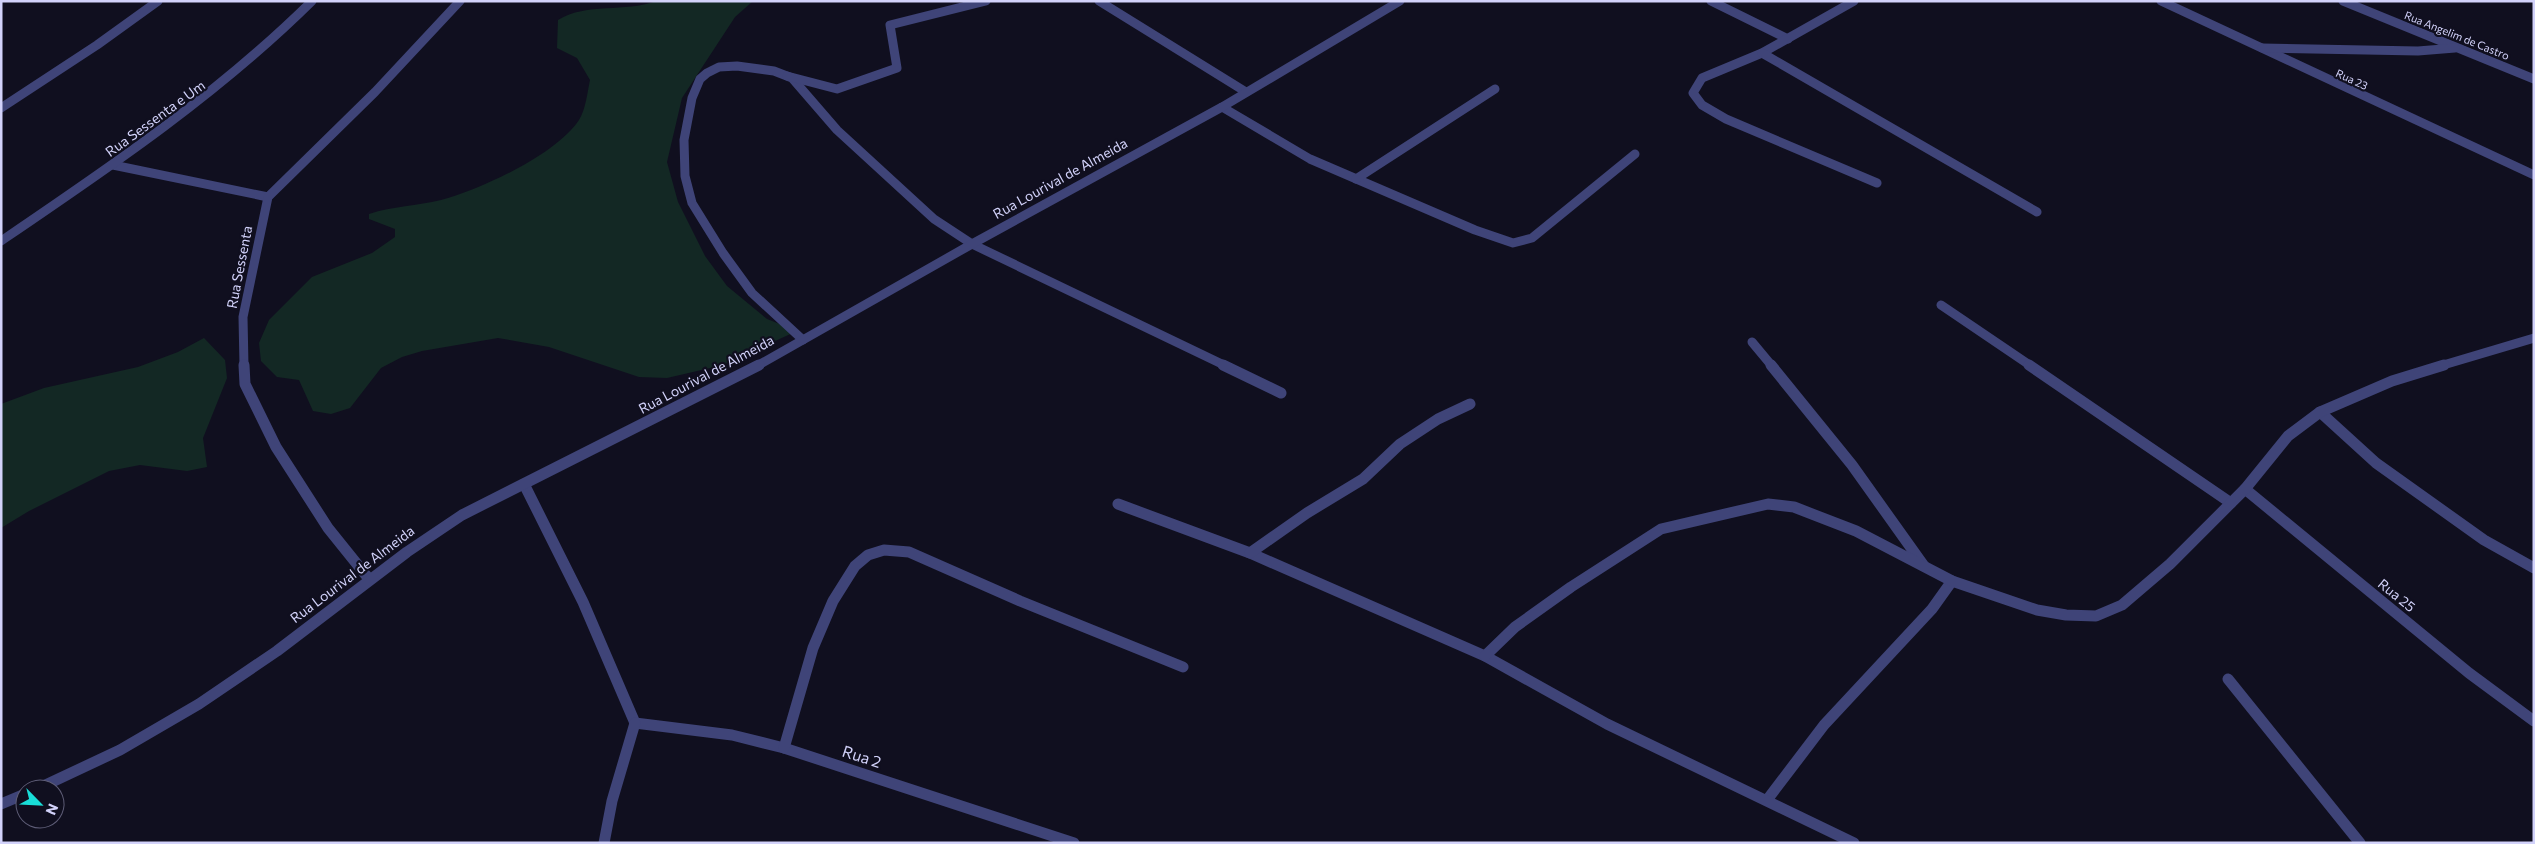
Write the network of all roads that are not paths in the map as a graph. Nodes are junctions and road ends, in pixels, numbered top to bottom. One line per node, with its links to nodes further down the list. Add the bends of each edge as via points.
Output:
1 (158, 1): 20 (street)
2 (312, 1): 22 (street, Rua Sessenta e Um, via 237,73 181,118)
3 (460, 1): 26 (street, via 375,92)
4 (986, 1): 15 (street, via 890,25 897,68 837,89)
5 (1099, 1): 18 (street)
6 (1400, 1): 18 (street, Rua Lourival de Almeida)
7 (1711, 1): 11 (street)
8 (1854, 1): 11 (street)
9 (2161, 1): 12 (street, Rua 23)
10 (2343, 1): 13 (street, Rua Angelim de Castro)
11 (1788, 38): 14 (street)
12 (2256, 47): 13 (street, via 2418,51); 23 (street, Rua 23)
13 (2459, 48): 16 (street, Rua Angelim de Castro)
14 (1762, 53): 25 (street, via 1702,78 1693,93 1696,99 1726,119); 27 (street)
15 (787, 76): 29 (street, via 837,130 928,213); 32 (street, via 737,66 720,67 700,79 692,98 684,140 685,176 692,203 752,293)
16 (2534, 79)
17 (1495, 89): 24 (street)
18 (1246, 92): 19 (street, Rua Lourival de Almeida)
19 (1222, 107): 24 (street, via 1310,159); 29 (street, Rua Lourival de Almeida)
20 (1, 108)
21 (1635, 154): 24 (street, via 1532,238 1513,244)
22 (113, 165): 26 (street); 28 (street, Rua Sessenta e Um)
23 (2534, 175)
24 (1356, 179)
25 (1877, 183)
26 (268, 197): 44 (street, Rua Sessenta, via 243,316 245,384 276,447 328,528)
27 (2037, 212)
28 (1, 241)
29 (972, 244): 32 (street, Rua Lourival de Almeida); 34 (street)
30 (1941, 305): 39 (street)
31 (2534, 338): 36 (street, via 2392,381)
32 (803, 340): 37 (street, Rua Lourival de Almeida, via 738,377)
33 (1752, 342): 42 (street, via 1852,465)
34 (1281, 393)
35 (1470, 404): 41 (street, via 1438,419 1400,444 1363,479)
36 (2320, 412): 38 (street, via 2288,436); 43 (street, via 2376,464 2484,540)
37 (524, 484): 44 (street, Rua Lourival de Almeida, via 462,515); 50 (street, via 562,554)
38 (2245, 489): 39 (street); 49 (street, Rua 25, via 2469,673)
39 (2231, 503): 45 (street, via 2170,564 2122,605 2096,616 2037,610)
40 (1118, 504): 41 (street)
41 (1250, 553): 46 (street)
42 (1924, 566): 45 (street); 46 (street, via 1823,518 1794,507 1768,504 1661,529 1571,586 1515,627)
43 (2534, 568)
44 (369, 579): 52 (street, Rua Lourival de Almeida, via 251,670 103,759)
45 (1952, 581): 54 (street, via 1932,609 1824,725)
46 (1485, 656): 54 (street, via 1607,724)
47 (1184, 667): 51 (street, via 908,552 884,550 868,555 855,566 833,601 813,648)
48 (2228, 679): 59 (street)
49 (2534, 720)
50 (635, 723): 51 (street, Rua 2, via 732,736); 56 (street, via 612,801)
51 (784, 748): 57 (street, Rua 2)
52 (59, 779)
53 (15, 798): 55 (street)
54 (1767, 800): 58 (street)
55 (1, 804)
56 (604, 843)
57 (1074, 843)
58 (1854, 843)
59 (2360, 843)

